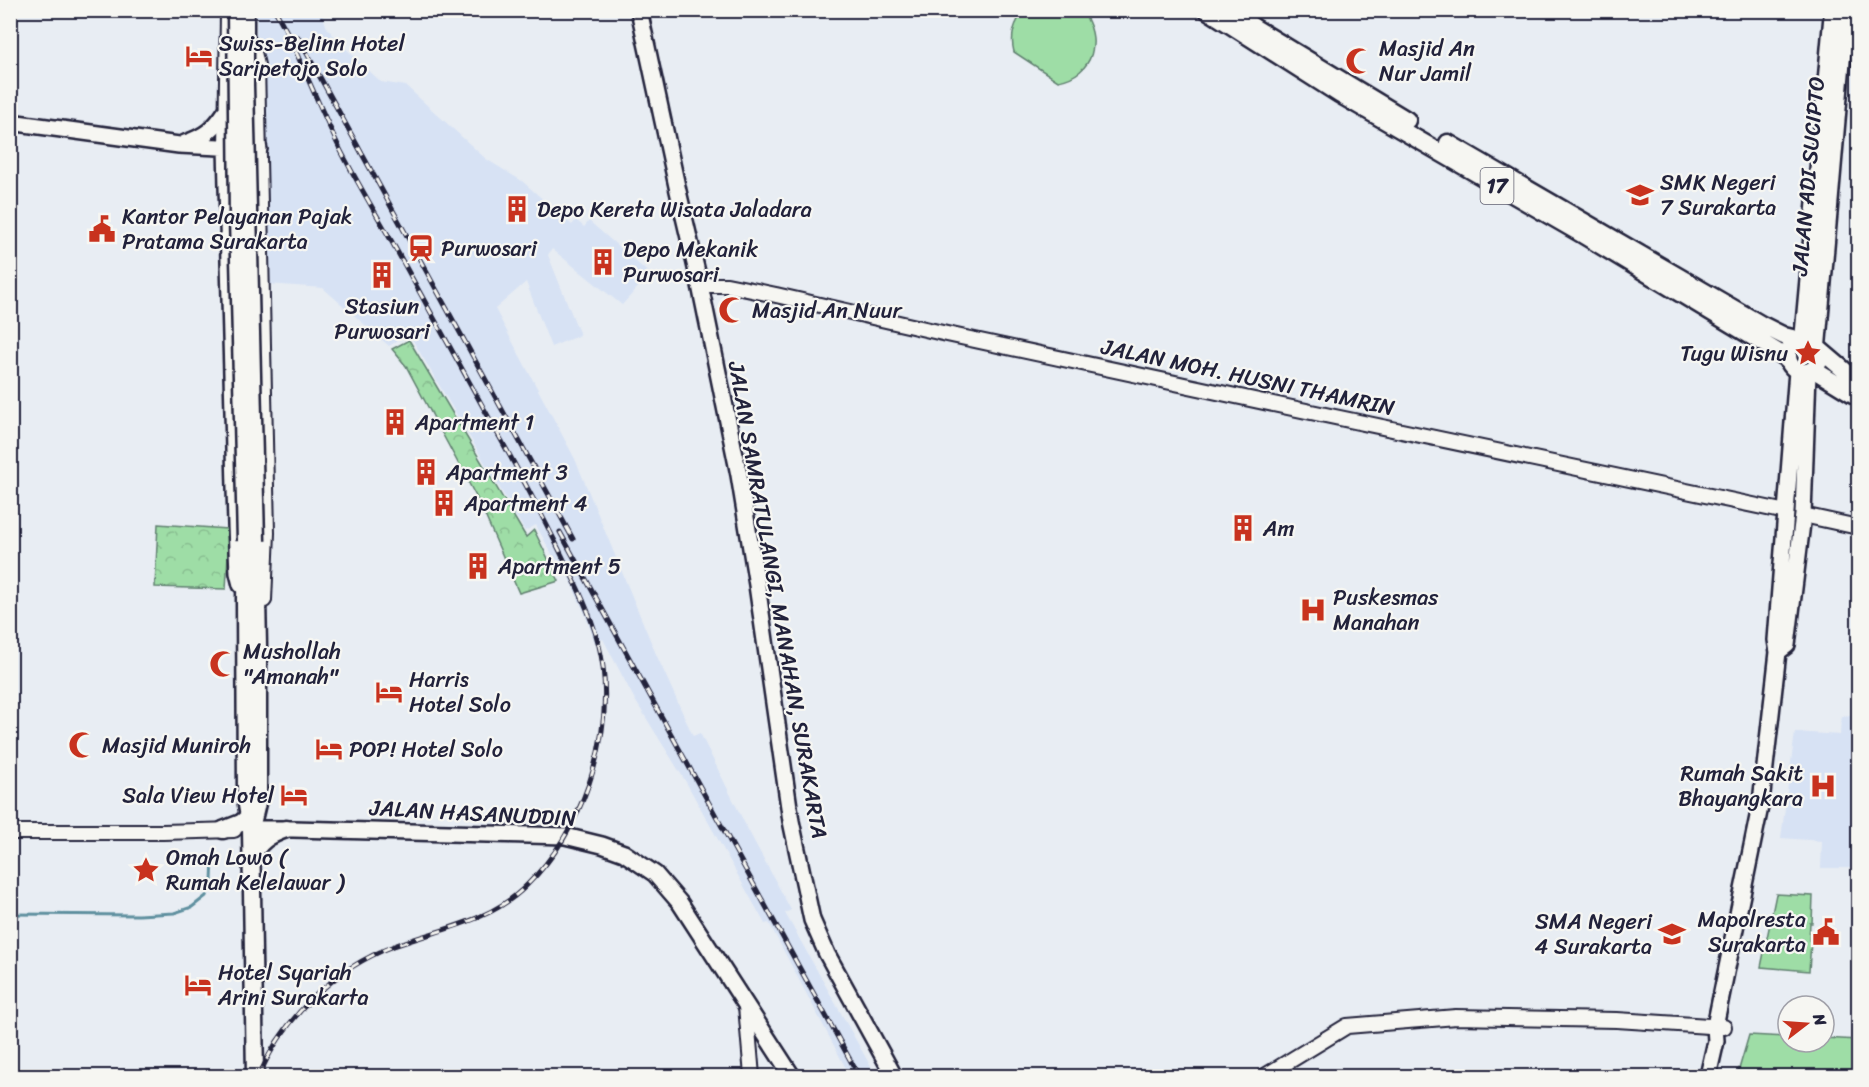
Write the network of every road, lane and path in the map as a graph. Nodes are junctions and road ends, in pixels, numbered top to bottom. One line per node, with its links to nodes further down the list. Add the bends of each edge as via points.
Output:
1 (639, 10): 15 (main road, JALAN SAMRATULANGI, MANAHAN, SURAKARTA)
2 (1207, 10): 17 (main road, 17, via 1339,94 1580,233)
3 (1229, 10): 16 (main road, 17, via 1365,95 1650,261 1774,332)
4 (1833, 10): 11 (main road, JALAN ADI SUCIPTO)
5 (1846, 10): 11 (main road, JALAN ADI SUCIPTO)
6 (234, 11): 7 (street); 8 (street); 23 (main road, bridge)
7 (248, 39): 8 (street, via 238,33); 14 (street, via 257,65)
8 (227, 41): 9 (street)
9 (226, 111): 12 (main road, via 208,134); 13 (street)
10 (10, 122): 12 (main road)
11 (1828, 136): 16 (main road, JALAN ADI SUCIPTO)
12 (179, 145): 13 (main road)
13 (226, 148): 14 (main road); 24 (main road, via 238,573)
14 (259, 149): 25 (street, via 267,533)
15 (700, 285): 20 (street, JALAN MOH. HUSNI THAMRIN, via 727,285 784,296 1270,404); 37 (main road, JALAN SAMRATULANGI, MANAHAN, SURAKARTA, via 739,475 791,821 812,920)
16 (1809, 344): 17 (main road, JALAN ADI SUCIPTO, via 1819,362); 17 (main road, via 1791,346 1788,351); 18 (main road, 17)
17 (1802, 369): 19 (main road, 17); 20 (main road); 21 (main road)
18 (1858, 382)
19 (1858, 397)
20 (1786, 512): 26 (main road)
21 (1803, 515): 22 (street); 26 (main road, via 1787,645)
22 (1858, 527)
23 (251, 541): 24 (main road); 25 (main road)
24 (244, 599): 27 (main road, via 246,799)
25 (258, 641): 27 (main road)
26 (1778, 652): 33 (main road, via 1761,802)
27 (253, 814): 28 (main road, JALAN HASANUDDIN); 28 (main road, via 262,812 268,821); 29 (main road); 31 (main road)
28 (286, 829): 31 (main road, via 261,842); 32 (main road, JALAN HASANUDDIN, via 565,836 614,849 655,874 680,903)
29 (224, 830): 30 (street); 31 (main road, via 242,842)
30 (10, 832)
31 (251, 858): 34 (main road)
32 (746, 1006): 35 (street); 36 (main road, JALAN HASANUDDIN)
33 (1720, 1027): 38 (street, via 1617,1020 1456,1017 1347,1026); 39 (main road, via 1709,1039); 40 (main road)
34 (255, 1077)
35 (752, 1077)
36 (792, 1077)
37 (894, 1077)
38 (1265, 1077)
39 (1701, 1077)
40 (1708, 1077)

